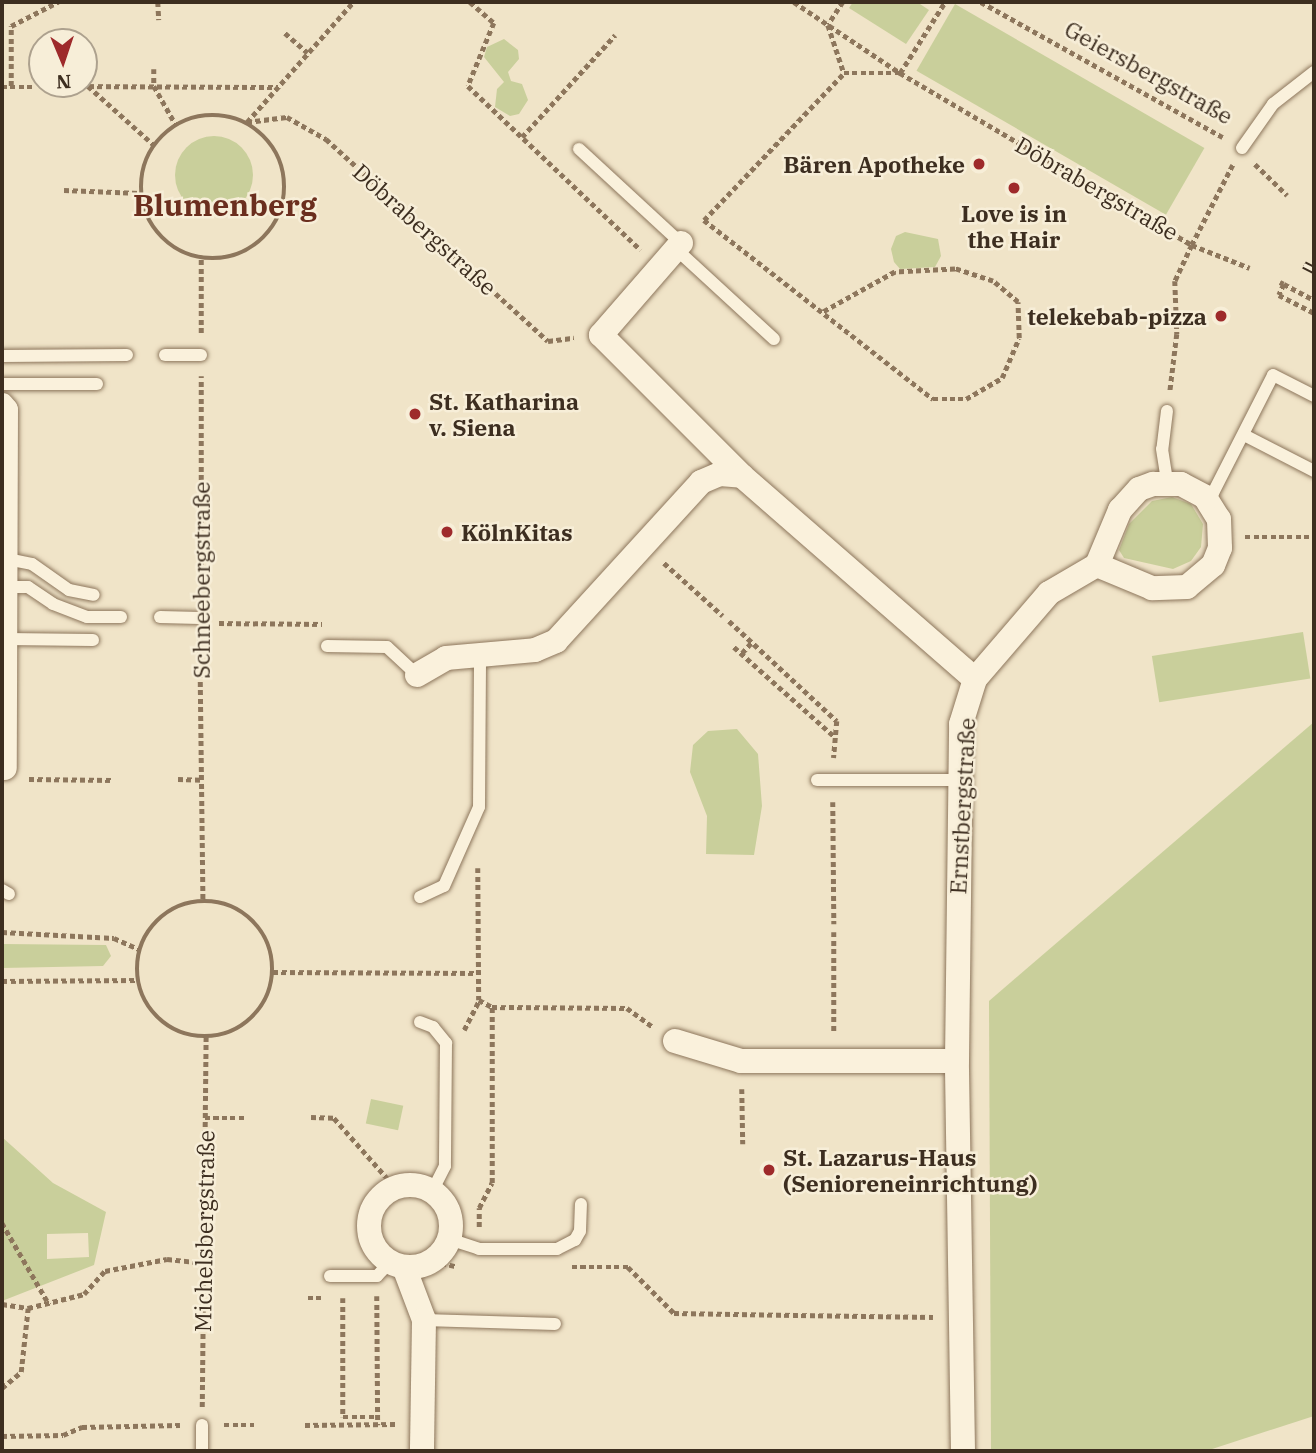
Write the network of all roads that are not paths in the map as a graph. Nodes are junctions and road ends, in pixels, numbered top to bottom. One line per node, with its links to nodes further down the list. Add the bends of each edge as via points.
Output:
1 (1314, 72): 2 (lane, Geiersbergstraße, via 1273,104)
2 (1242, 148)
3 (579, 149): 4 (lane)
4 (679, 246): 5 (lane); 18 (street, via 601,335)
5 (774, 340)
6 (127, 355): 9 (lane)
7 (165, 355): 8 (lane)
8 (201, 355)
9 (2, 356)
10 (2, 384): 11 (lane)
11 (97, 384)
12 (1314, 396): 15 (lane, via 1273,375)
13 (2, 405): 16 (street, via 6,410)
14 (1167, 411): 19 (lane, via 1162,449)
15 (1244, 435): 17 (lane); 20 (lane, via 1213,493)
16 (4, 462): 21 (street)
17 (1314, 471)
18 (742, 476): 31 (street, via 720,474 701,482 556,641 535,650); 33 (street)
19 (1167, 482): 20 (street); 22 (street, via 1153,484 1128,499)
20 (1205, 497): 22 (street, via 1221,531 1213,565 1187,587 1152,588)
21 (7, 559): 23 (street); 24 (lane, via 32,564 69,590)
22 (1097, 565): 33 (street, Ernstbergstraße, via 1049,593)
23 (6, 587): 25 (lane, via 28,587 53,604 87,617); 28 (street)
24 (94, 595)
25 (121, 617)
26 (160, 617): 27 (lane)
27 (200, 620)
28 (6, 639): 29 (lane); 34 (street)
29 (93, 640)
30 (327, 646): 32 (lane, via 387,647)
31 (480, 657): 32 (street, via 446,658); 37 (lane, via 479,807 444,886)
32 (417, 675)
33 (975, 679): 36 (street, Ernstbergstraße, via 961,724)
34 (3, 775)
35 (817, 780): 36 (lane)
36 (959, 780): 40 (street, Ernstbergstraße)
37 (421, 897)
38 (421, 1022): 41 (lane, via 433,1027 446,1043 445,1166)
39 (675, 1041): 40 (street, via 741,1061)
40 (957, 1061): 51 (street, Ernstbergstraße)
41 (432, 1191): 43 (street, via 449,1213); 44 (street, via 418,1185 395,1187 378,1199 368,1227 371,1241)
42 (581, 1204): 43 (lane, via 580,1231 567,1245 479,1249)
43 (449, 1239): 44 (street, via 432,1261)
44 (390, 1268): 45 (lane); 46 (street)
45 (330, 1276)
46 (424, 1320): 47 (lane); 50 (street)
47 (555, 1324)
48 (202, 1425): 49 (lane)
49 (202, 1451)
50 (422, 1451)
51 (963, 1451)

